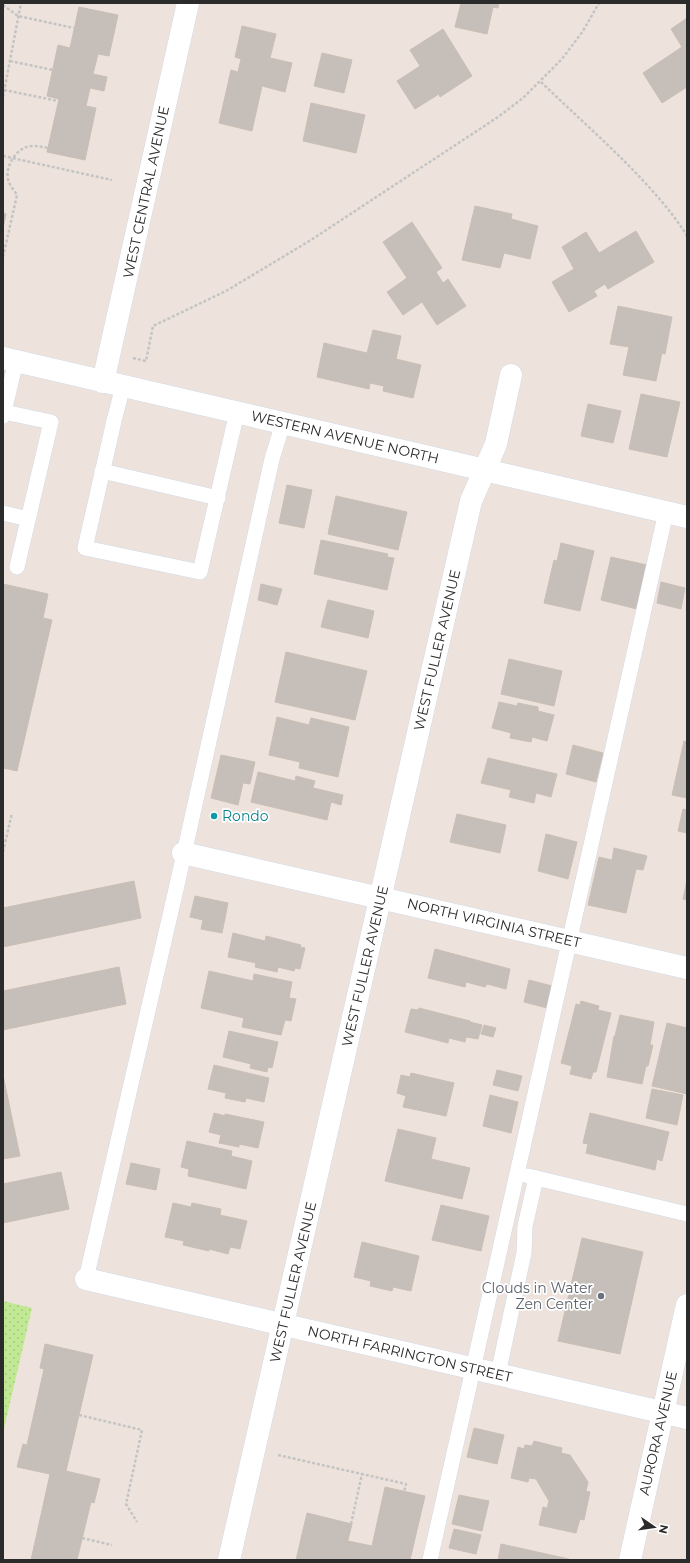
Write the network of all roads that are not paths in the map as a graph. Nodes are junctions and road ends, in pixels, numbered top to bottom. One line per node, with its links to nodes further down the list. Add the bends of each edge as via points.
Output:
1 (188, 3): 4 (street, WEST CENTRAL AVENUE)
2 (10, 360): 4 (street, WESTERN AVENUE NORTH); 6 (lane)
3 (511, 375): 8 (street, WEST FULLER AVENUE, via 496,444)
4 (113, 384): 5 (street, WESTERN AVENUE NORTH); 9 (lane)
5 (237, 412): 7 (street, WESTERN AVENUE NORTH); 10 (lane)
6 (4, 414): 14 (lane, via 51,422)
7 (283, 423): 8 (street, WESTERN AVENUE NORTH); 16 (lane, via 270,467)
8 (485, 470): 11 (street, WESTERN AVENUE NORTH); 17 (street, WEST FULLER AVENUE, via 471,501)
9 (102, 471): 10 (lane); 10 (lane, via 85,548 200,572)
10 (218, 498)
11 (666, 512): 13 (street, WESTERN AVENUE NORTH); 18 (lane)
12 (3, 513): 14 (lane)
13 (687, 517)
14 (28, 519): 15 (lane)
15 (17, 567)
16 (183, 852): 17 (street, NORTH VIRGINIA STREET); 23 (lane)
17 (380, 897): 18 (street, NORTH VIRGINIA STREET); 25 (street, WEST FULLER AVENUE)
18 (570, 941): 19 (street, NORTH VIRGINIA STREET); 20 (lane)
19 (687, 968)
20 (517, 1174): 21 (lane); 26 (lane)
21 (536, 1178): 22 (lane); 27 (lane, via 525,1226 524,1253)
22 (687, 1214)
23 (86, 1279): 25 (street, NORTH FARRINGTON STREET)
24 (687, 1305): 28 (street, AURORA AVENUE)
25 (283, 1325): 26 (street, NORTH FARRINGTON STREET); 30 (street, WEST FULLER AVENUE)
26 (473, 1369): 27 (street, NORTH FARRINGTON STREET); 31 (lane)
27 (498, 1374): 28 (street, NORTH FARRINGTON STREET)
28 (663, 1412): 29 (street, NORTH FARRINGTON STREET); 32 (street, AURORA AVENUE)
29 (687, 1418)
30 (229, 1560)
31 (430, 1560)
32 (630, 1560)

